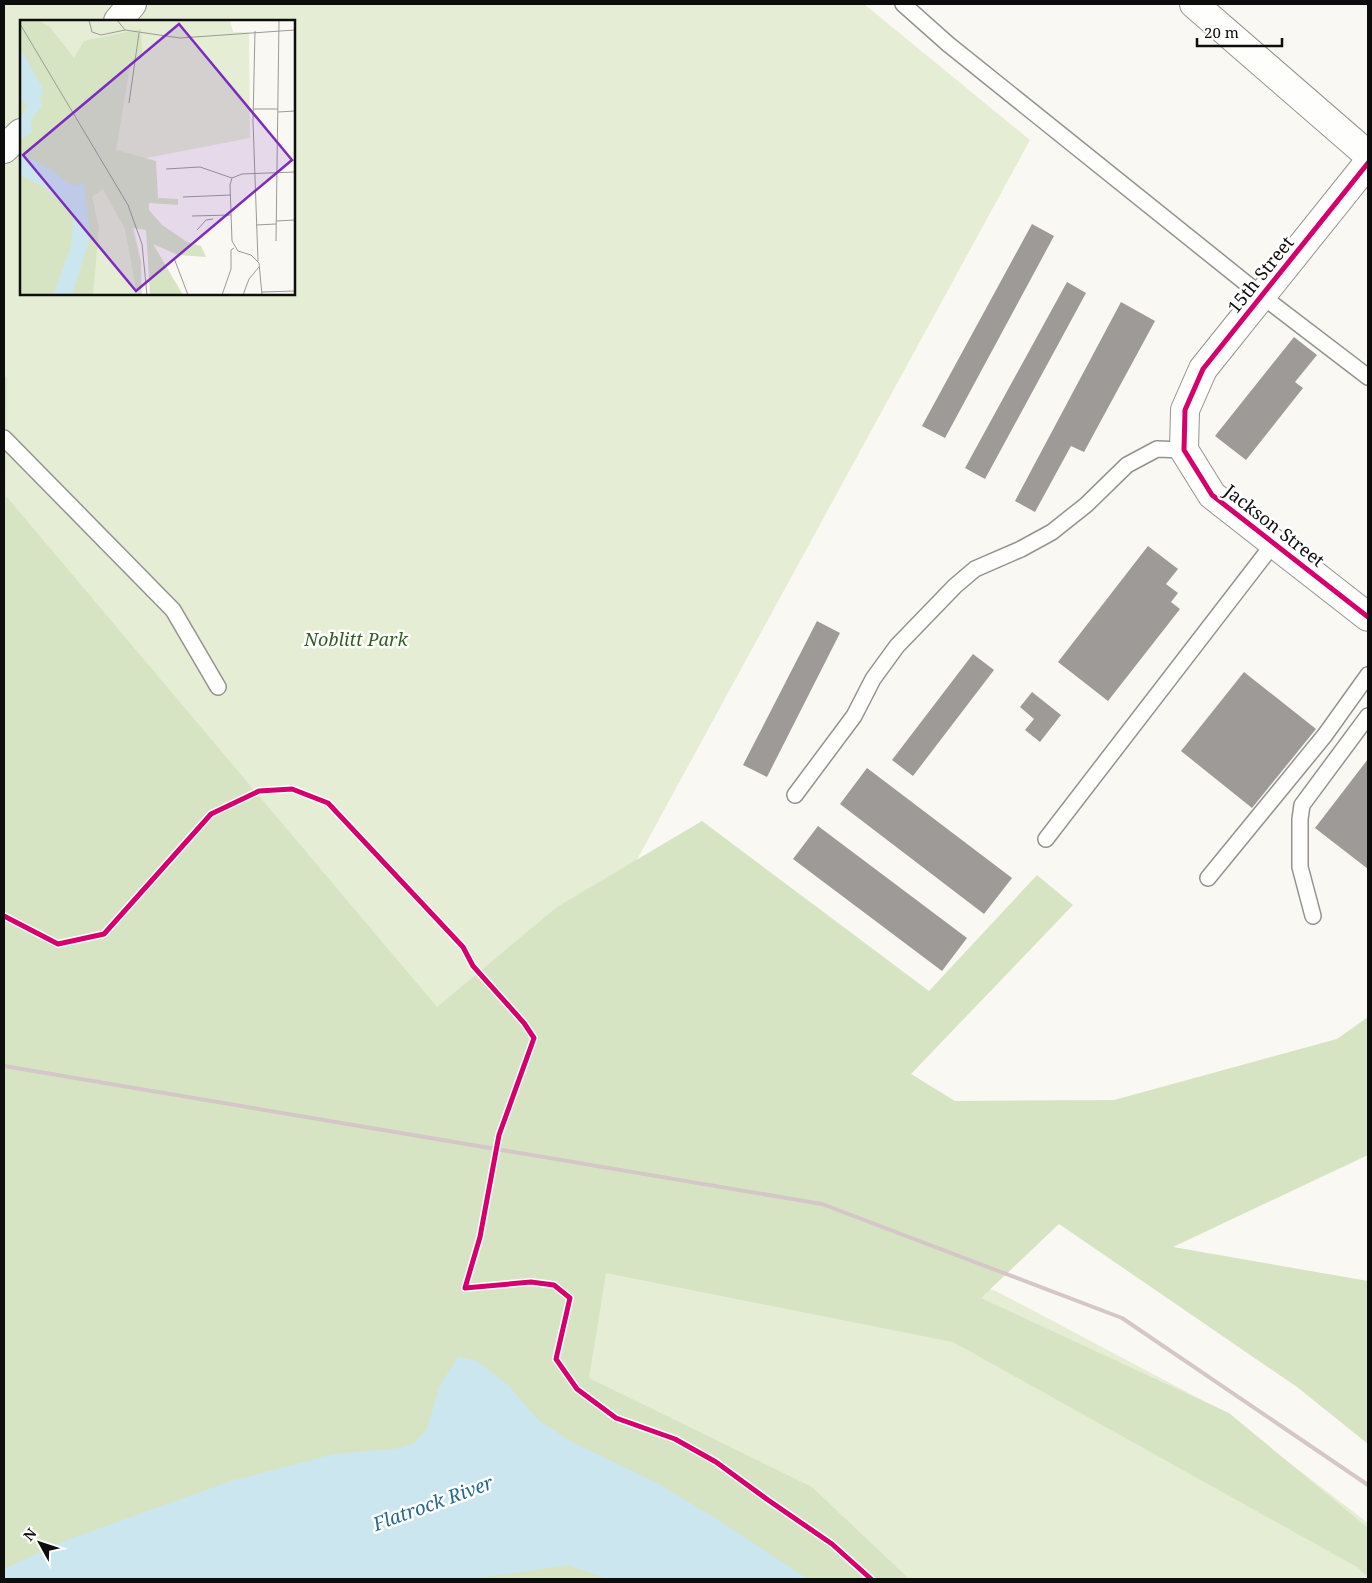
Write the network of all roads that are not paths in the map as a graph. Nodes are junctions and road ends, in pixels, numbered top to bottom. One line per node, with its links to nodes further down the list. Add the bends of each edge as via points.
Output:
1 (132, 4): 4 (street)
2 (904, 4): 9 (lane, via 955,50)
3 (1194, 4): 7 (street)
4 (119, 20)
5 (20, 134): 6 (street)
6 (4, 149)
7 (1368, 155)
8 (1368, 163): 9 (street, 15th Street)
9 (1262, 296): 10 (lane); 12 (street, 15th Street, via 1204,369 1185,410)
10 (1368, 377)
11 (4, 438): 16 (lane, via 173,610)
12 (1184, 450): 13 (street, Jackson Street, via 1212,495); 18 (lane, via 1157,449 1127,465 1086,505 1052,532 975,569 955,586 897,646 873,679 854,716)
13 (1274, 543): 14 (street, Jackson Street); 19 (lane)
14 (1368, 617)
15 (1368, 675): 20 (lane, via 1325,735)
16 (218, 687)
17 (1368, 716): 21 (lane, via 1302,805 1300,867)
18 (795, 795)
19 (1046, 840)
20 (1208, 878)
21 (1314, 916)

